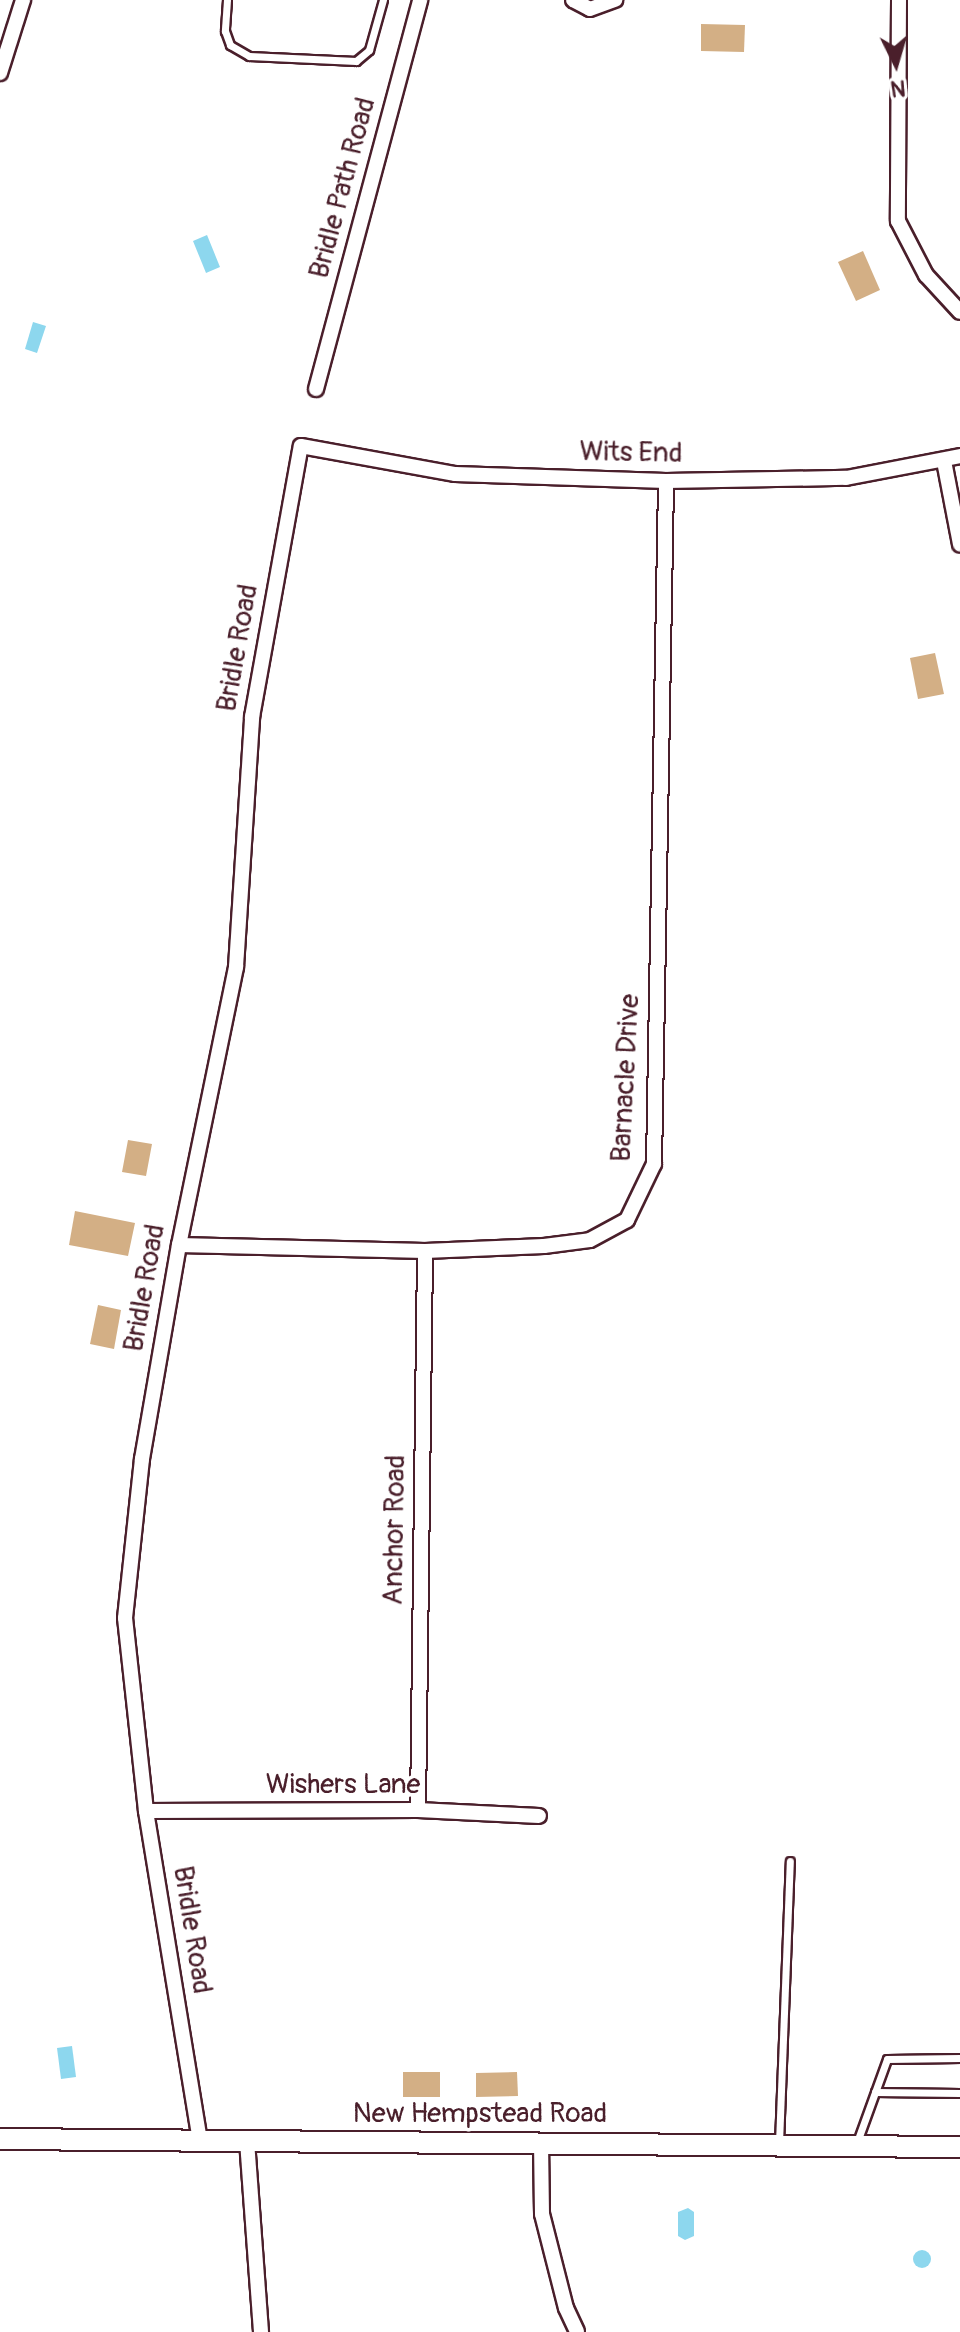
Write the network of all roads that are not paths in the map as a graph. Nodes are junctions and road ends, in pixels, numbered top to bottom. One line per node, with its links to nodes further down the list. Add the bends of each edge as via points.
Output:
1 (23, 0): 8 (street)
2 (227, 0): 3 (lane, via 225,31 230,45 249,56 356,61 369,50)
3 (383, 0)
4 (420, 0): 10 (street, Bridle Path Road)
5 (573, 0): 6 (street, via 590,9)
6 (615, 0)
7 (899, 0): 9 (street, via 898,221 926,275)
8 (0, 73)
9 (960, 312)
10 (316, 389)
11 (301, 446): 14 (street, Wits End, via 455,474); 16 (street, Bridle Road, via 252,717 236,967)
12 (960, 456): 13 (street, Wits End)
13 (944, 461): 14 (street, Wits End, via 846,478); 15 (street)
14 (666, 481): 17 (street, Barnacle Drive, via 654,1164 627,1220 590,1240)
15 (960, 544)
16 (179, 1245): 17 (street, Barnacle Drive); 19 (street, Bridle Road, via 142,1459 125,1618)
17 (425, 1251): 18 (street, Anchor Road)
18 (418, 1810): 19 (street, Wishers Lane); 20 (street, Wishers Lane)
19 (146, 1811): 26 (street, Bridle Road)
20 (539, 1816)
21 (790, 1861): 29 (lane)
22 (960, 2058): 23 (lane, via 887,2059)
23 (875, 2092): 24 (lane); 30 (lane)
24 (960, 2093)
25 (0, 2139): 26 (street, New Hempstead Road)
26 (200, 2141): 27 (street, New Hempstead Road)
27 (247, 2141): 28 (street, New Hempstead Road); 32 (street)
28 (541, 2142): 29 (street, New Hempstead Road); 33 (street, via 542,2214 558,2283)
29 (779, 2145): 30 (street, New Hempstead Road)
30 (855, 2146): 31 (street, New Hempstead Road)
31 (960, 2147)
32 (261, 2332)
33 (577, 2332)

